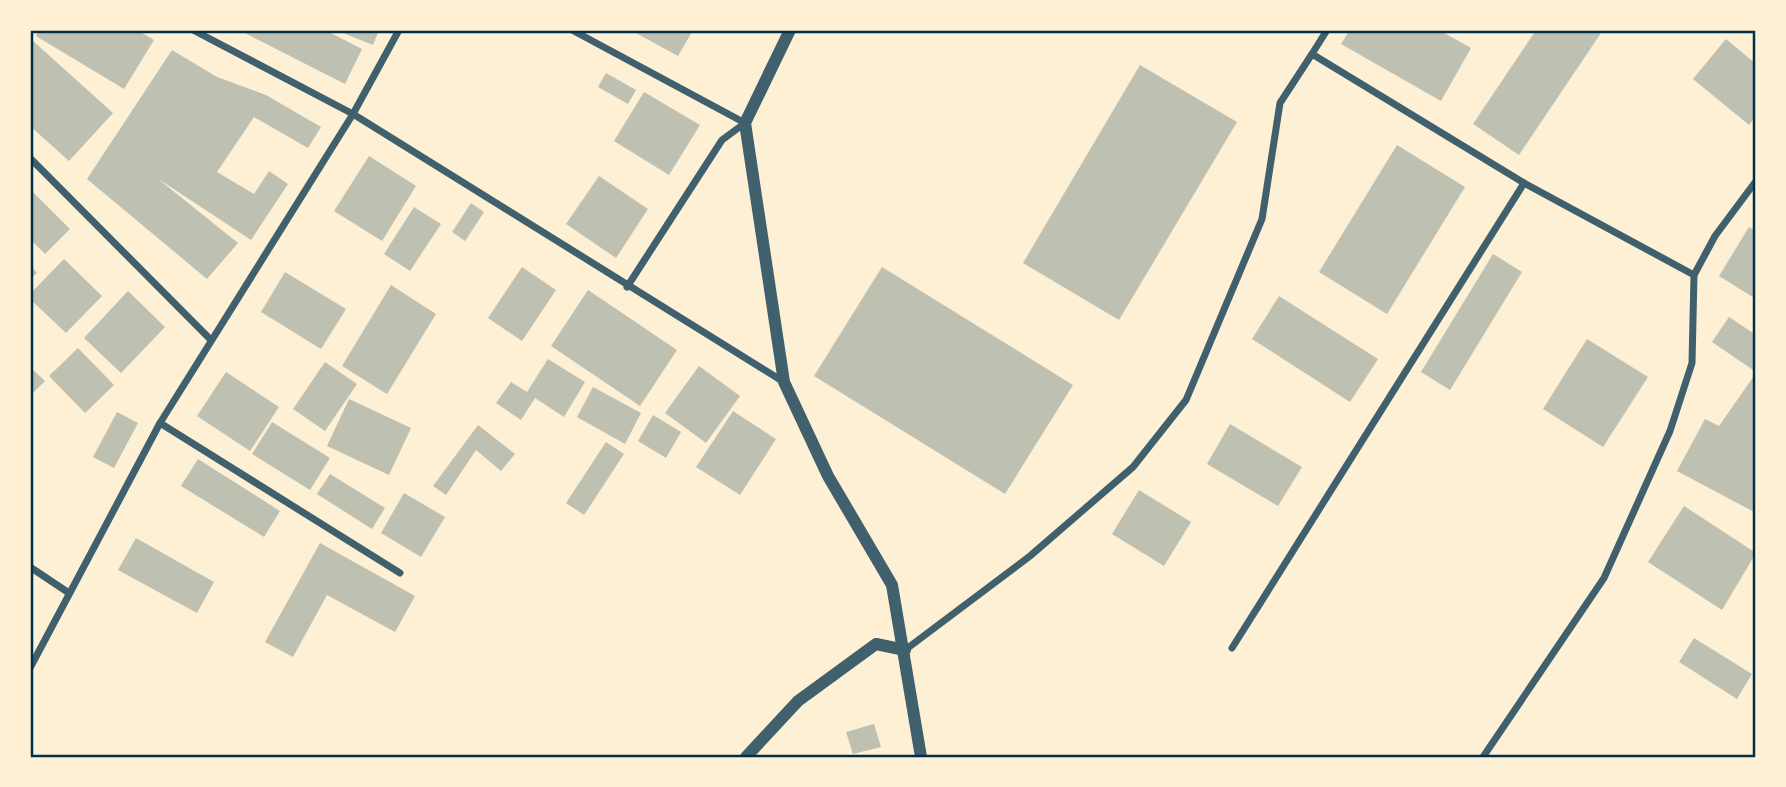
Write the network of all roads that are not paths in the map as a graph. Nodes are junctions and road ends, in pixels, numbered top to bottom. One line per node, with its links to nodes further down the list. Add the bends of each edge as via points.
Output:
1 (193, 30): 7 (street)
2 (399, 30): 7 (street)
3 (572, 30): 8 (street)
4 (790, 30): 8 (street)
5 (1327, 30): 6 (street)
6 (1312, 54): 11 (street); 21 (street, via 1280,103 1262,219 1186,400 1133,467 1030,556)
7 (353, 114): 13 (street); 14 (street)
8 (745, 123): 13 (street, via 722,140); 15 (street)
9 (30, 158): 14 (street)
10 (1756, 181): 12 (street, via 1715,236)
11 (1524, 183): 12 (street); 20 (street)
12 (1694, 275): 25 (street, via 1692,363 1670,431 1604,578)
13 (627, 287): 15 (street)
14 (211, 340): 16 (street)
15 (784, 382): 21 (street, via 828,476 892,585)
16 (160, 423): 18 (street); 19 (street)
17 (30, 567): 19 (street)
18 (400, 573)
19 (69, 593): 22 (street)
20 (1232, 648)
21 (905, 650): 23 (street, via 876,644 798,701); 24 (street)
22 (30, 668)
23 (746, 757)
24 (921, 757)
25 (1483, 757)

